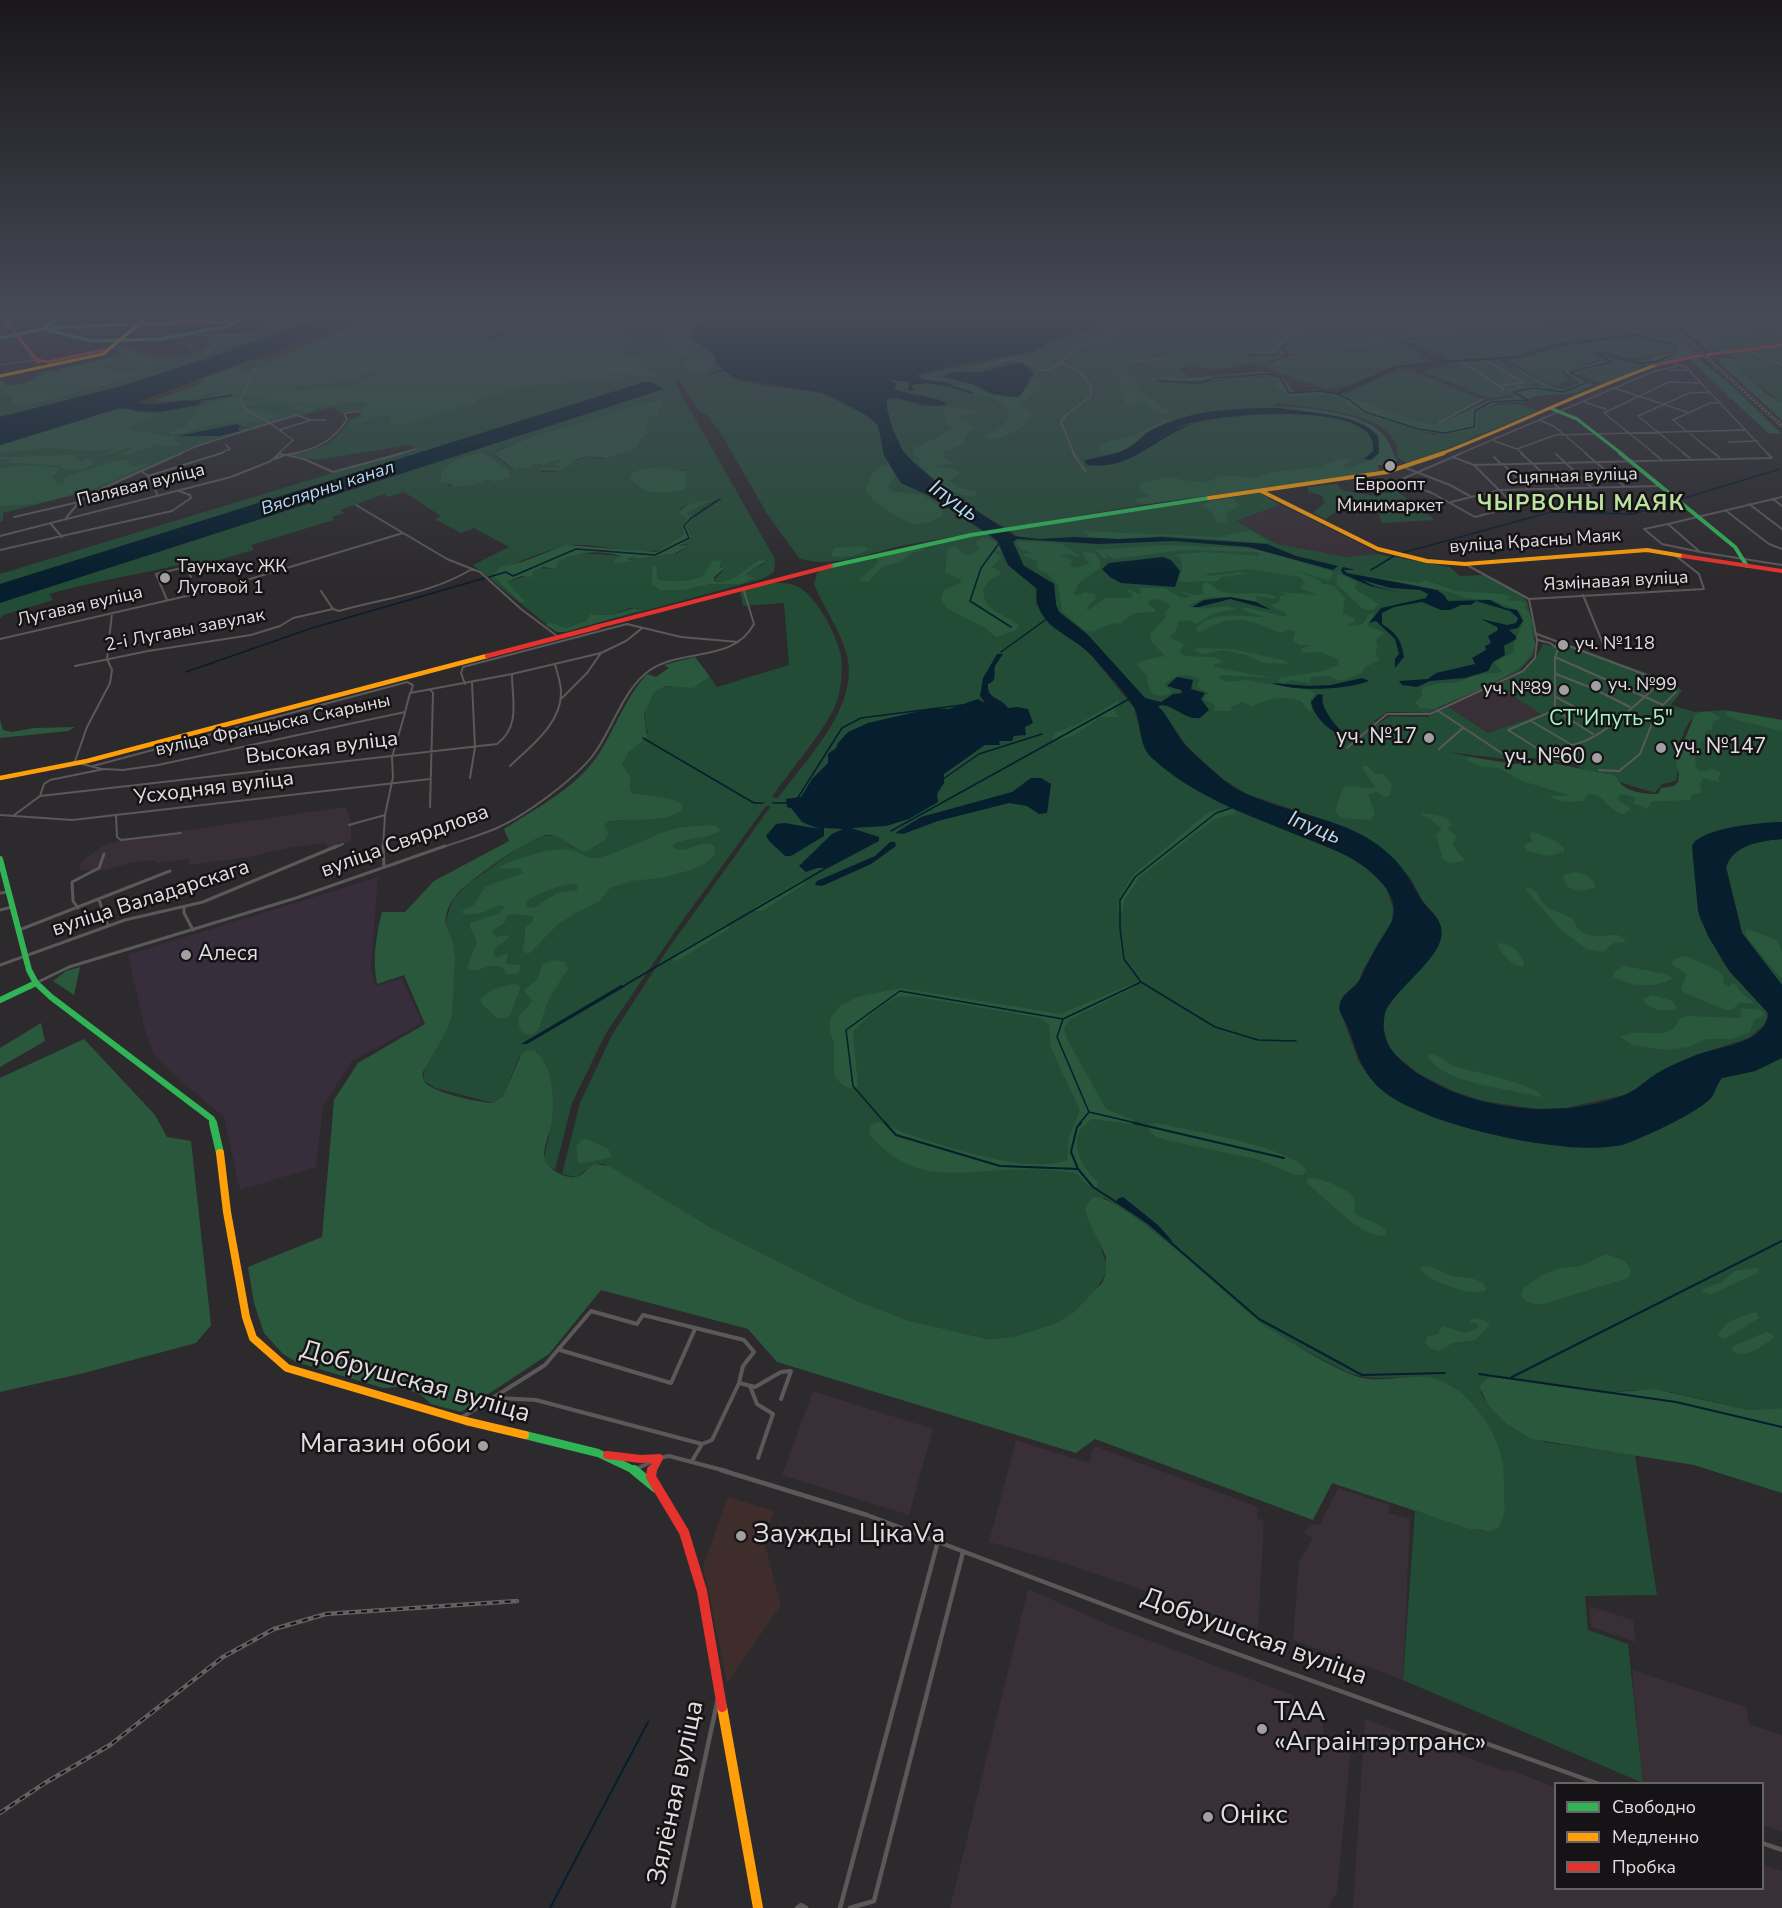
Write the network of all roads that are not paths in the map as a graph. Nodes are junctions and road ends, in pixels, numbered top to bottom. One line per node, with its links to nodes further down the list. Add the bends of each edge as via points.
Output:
1 (243, 404): 19 (street)
2 (1080, 404): 51 (street, via 1061,422 1071,450)
3 (1474, 404): 20 (street)
4 (1559, 404): 11 (street)
5 (1575, 404): 14 (street)
6 (1590, 404): 12 (street)
7 (1620, 404): 12 (street)
8 (1663, 404): 15 (street); 25 (street, via 1638,416)
9 (1708, 404): 15 (street)
10 (1721, 404): 22 (street)
11 (1550, 408): 14 (street); 49 (street)
12 (1607, 410): 24 (street, via 1605,416)
13 (358, 411): 36 (street, via 344,414 347,419 343,427 326,444)
14 (1559, 411): 18 (street); 26 (street)
15 (1689, 413): 23 (street, via 1673,420)
16 (312, 420): 17 (street); 19 (street, via 296,415); 21 (street)
17 (326, 420)
18 (1539, 420): 27 (street); 28 (street)
19 (270, 423): 21 (street); 50 (street, via 197,446)
20 (1438, 423)
21 (279, 430): 34 (street, Палявая вуліца, via 293,440)
22 (1746, 430): 23 (street); 29 (street)
23 (1686, 432): 25 (street); 39 (street)
24 (1627, 433): 25 (street); 26 (street); 42 (street)
25 (1656, 433): 41 (street)
26 (1597, 434): 27 (street); 43 (street)
27 (1564, 435): 33 (street, via 1550,436); 45 (street)
28 (1492, 440): 33 (street); 37 (street)
29 (1758, 441): 30 (street); 39 (street, via 1772,458)
30 (1728, 442)
31 (226, 445): 53 (street, via 230,450)
32 (416, 449): 36 (street, via 333,472)
33 (1517, 449): 46 (street)
34 (280, 454): 36 (street); 40 (street, Палявая вуліца)
35 (1556, 454): 44 (street)
36 (286, 455): 40 (street)
37 (1453, 457): 48 (street); 52 (street)
38 (1494, 457): 47 (street)
39 (1721, 458): 41 (street)
40 (274, 459): 59 (street, Палявая вуліца, via 231,477)
41 (1692, 459): 42 (street)
42 (1662, 460): 43 (street)
43 (1630, 461): 45 (street); 54 (street)
44 (1564, 462): 45 (street); 46 (street); 56 (street)
45 (1595, 462): 55 (street)
46 (1533, 463): 47 (street); 58 (street)
47 (1502, 464): 48 (street); 57 (street)
48 (1474, 465): 60 (street)
49 (1406, 468): 52 (street); 61 (street)
50 (141, 471): 53 (street); 66 (street, via 88,494)
51 (1086, 472)
52 (1417, 472): 63 (street); 67 (street, via 1402,480)
53 (148, 476): 62 (street)
54 (1661, 486): 55 (street, Сцяпная вуліца); 72 (street)
55 (1625, 487): 56 (street, Сцяпная вуліца)
56 (1592, 488): 58 (street, Сцяпная вуліца)
57 (1527, 489): 58 (street, Сцяпная вуліца); 60 (street, Сцяпная вуліца)
58 (1560, 489)
59 (178, 490): 62 (street, Палявая вуліца); 80 (street, via 191,498 172,511)
60 (1500, 490): 63 (street, Сцяпная вуліца); 67 (street, via 1514,507 1475,517)
61 (1264, 493): 86 (street, вуліца Красны Маяк, via 1378,549 1427,561); 91 (street, via 920,544)
62 (159, 496): 74 (street, Палявая вуліца)
63 (1472, 497): 67 (street, Сцяпная вуліца)
64 (1782, 497): 65 (street)
65 (1773, 499): 68 (street); 70 (street)
66 (79, 502): 73 (street); 74 (street)
67 (1449, 503)
68 (1749, 504): 71 (street); 77 (street)
69 (356, 505): 78 (street)
70 (1782, 506)
71 (1725, 510): 72 (street); 81 (street, via 1768,544)
72 (1698, 516): 76 (street); 85 (street, via 1736,547)
73 (14, 518)
74 (66, 518): 75 (street, Палявая вуліца)
75 (50, 523): 79 (street, Палявая вуліца); 80 (street)
76 (1667, 523): 83 (street); 83 (street, via 1644,529 1660,544)
77 (1782, 529)
78 (403, 533): 88 (street, via 447,560); 95 (street, Лугавая вуліца, via 217,589)
79 (0, 536)
80 (62, 537): 82 (street)
81 (1782, 549)
82 (0, 550)
83 (1700, 552): 85 (street)
84 (1672, 553): 85 (street, вуліца Красны Маяк); 86 (street, вуліца Красны Маяк, via 1639,550); 93 (street, Язмінавая вуліца, via 1699,574 1704,589)
85 (1746, 562): 87 (street, вуліца Красны Маяк); 89 (street, вуліца Красны Маяк)
86 (1465, 564): 94 (street)
87 (1782, 565)
88 (472, 569): 96 (street, 2-і Лугавы завулак, via 456,579 417,592 339,611); 100 (street)
89 (1782, 571)
90 (191, 576): 95 (street, Лугавая вуліца, via 186,567 156,574)
91 (743, 588): 100 (street); 103 (street, via 754,624)
92 (321, 591): 96 (street)
93 (1584, 595): 94 (street, Язмінавая вуліца); 104 (street)
94 (1529, 599): 99 (street)
95 (167, 600): 97 (street, Лугавая вуліца)
96 (333, 609): 107 (street, 2-і Лугавы завулак, via 292,618 250,635)
97 (112, 613): 101 (street, Лугавая вуліца); 107 (street)
98 (641, 629): 103 (street, via 698,640); 105 (street, вуліца Францыска Скарыны); 114 (street, via 627,624 463,667)
99 (1537, 633): 102 (street); 112 (street)
100 (557, 636): 136 (street)
101 (0, 639)
102 (1538, 640): 106 (street, via 1558,649); 122 (street, via 1535,658 1518,674)
103 (739, 642): 157 (street, вуліца Свярдлова, via 662,663 647,672 629,694 594,754 565,785 498,828)
104 (1606, 651)
105 (601, 652): 108 (street, вуліца Францыска Скарыны); 119 (street)
106 (1555, 657): 111 (street); 118 (street)
107 (107, 659): 109 (street, 2-і Лугавы завулак); 136 (street, via 112,670 110,683 87,727)
108 (555, 664): 110 (street, вуліца Францыска Скарыны); 119 (street)
109 (75, 666)
110 (512, 674): 113 (street, вуліца Францыска Скарыны); 129 (street, Высокая вуліца, via 513,728 497,744)
111 (1556, 674): 117 (street); 121 (street)
112 (1662, 681): 118 (street); 120 (street, via 1676,692)
113 (472, 683): 114 (street, вуліца Францыска Скарыны); 129 (street)
114 (465, 684): 115 (street, вуліца Францыска Скарыны)
115 (430, 689): 116 (street, вуліца Францыска Скарыны); 132 (street)
116 (410, 693): 124 (street, вуліца Францыска Скарыны); 137 (street, via 413,685 407,682)
117 (1556, 697): 123 (street); 126 (street)
118 (1644, 697): 120 (street); 121 (street)
119 (560, 700): 138 (street, via 555,716)
120 (1663, 705): 140 (street, via 1636,757 1619,771)
121 (1630, 707): 126 (street)
122 (1437, 710): 127 (street); 130 (street, via 1430,714 1387,714)
123 (1555, 710): 125 (street); 128 (street)
124 (405, 712): 135 (street); 139 (street, вуліца Францыска Скарыны, via 158,765)
125 (1531, 721): 128 (street, via 1572,745 1582,744); 134 (street, via 1508,730)
126 (1608, 725): 128 (street)
127 (1463, 728): 131 (street); 133 (street)
128 (1593, 734)
129 (475, 747): 132 (street, Высокая вуліца); 143 (street)
130 (1347, 748)
131 (1439, 749)
132 (430, 752): 135 (street, Высокая вуліца); 144 (street)
133 (1503, 754)
134 (1546, 754)
135 (392, 757): 145 (street); 146 (street, Высокая вуліца)
136 (79, 764): 137 (street); 141 (street); 142 (street)
137 (93, 766): 139 (street)
138 (510, 766)
139 (104, 769): 141 (street, вуліца Францыска Скарыны)
140 (1599, 770)
141 (79, 774): 146 (street, вуліца Францыска Скарыны, via 48,781)
142 (0, 778)
143 (471, 778)
144 (430, 779): 145 (street, Усходняя вуліца); 147 (street)
145 (390, 783): 149 (street, Усходняя вуліца); 150 (street)
146 (40, 796): 151 (street)
147 (430, 807)
148 (0, 815): 151 (street, Усходняя вуліца)
149 (116, 815): 151 (street, Усходняя вуліца, via 64,820); 153 (street, via 116,833 121,840)
150 (385, 815): 152 (street); 157 (street)
151 (13, 816)
152 (349, 825)
153 (181, 833)
154 (343, 844): 164 (street, вуліца Валадарскага)
155 (104, 854): 163 (street, via 99,868 72,882 73,901)
156 (0, 859): 159 (street)
157 (384, 867): 168 (street, вуліца Свярдлова)
158 (170, 871): 161 (street)
159 (8, 892): 160 (street); 162 (street)
160 (0, 893)
161 (99, 900): 163 (street); 166 (street)
162 (12, 907): 165 (street); 167 (street)
163 (78, 908): 167 (street)
164 (184, 908): 166 (street, вуліца Валадарскага); 168 (street)
165 (0, 910)
166 (108, 926): 169 (street, вуліца Валадарскага)
167 (18, 930): 169 (street)
168 (193, 930): 171 (street, вуліца Свярдлова, via 69,967)
169 (24, 956): 170 (street, вуліца Валадарскага); 171 (street)
170 (0, 965)
171 (36, 983): 172 (street, вуліца Свярдлова); 179 (street, Добрушская вуліца, via 212,1119 246,1317 253,1338 264,1350 287,1368)
172 (0, 1000)
173 (695, 1329): 174 (street, via 643,1315 638,1324 591,1311); 174 (street, via 671,1383); 175 (street, via 744,1340 749,1346 754,1353 743,1366)
174 (560, 1350): 177 (street, via 545,1365)
175 (739, 1383): 176 (street); 180 (street, via 712,1440)
176 (750, 1386): 178 (street, via 791,1371); 183 (street, via 757,1404 773,1414)
177 (495, 1398): 179 (street); 180 (street, via 536,1400)
178 (781, 1399)
179 (458, 1419): 181 (street, Добрушская вуліца)
180 (702, 1444): 184 (street)
181 (598, 1453): 182 (street); 185 (street, Добрушская вуліца)
182 (659, 1458): 184 (street, Добрушская вуліца); 185 (street, Добрушская вуліца); 186 (street, via 651,1477)
183 (758, 1458)
184 (692, 1461): 187 (street, Добрушская вуліца)
185 (634, 1470): 186 (street)
186 (656, 1488): 189 (street, via 689,1545)
187 (938, 1541): 188 (street, Добрушская вуліца); 197 (street)
188 (963, 1552): 190 (street, Добрушская вуліца); 198 (street, via 874,1901)
189 (720, 1687): 193 (street, Зялёная вуліца); 194 (street)
190 (1593, 1782)
191 (1764, 1844): 192 (street)
192 (1782, 1850)
193 (673, 1908)
194 (758, 1908)
195 (797, 1908): 196 (street)
196 (806, 1908)
197 (840, 1908)
198 (850, 1908)

